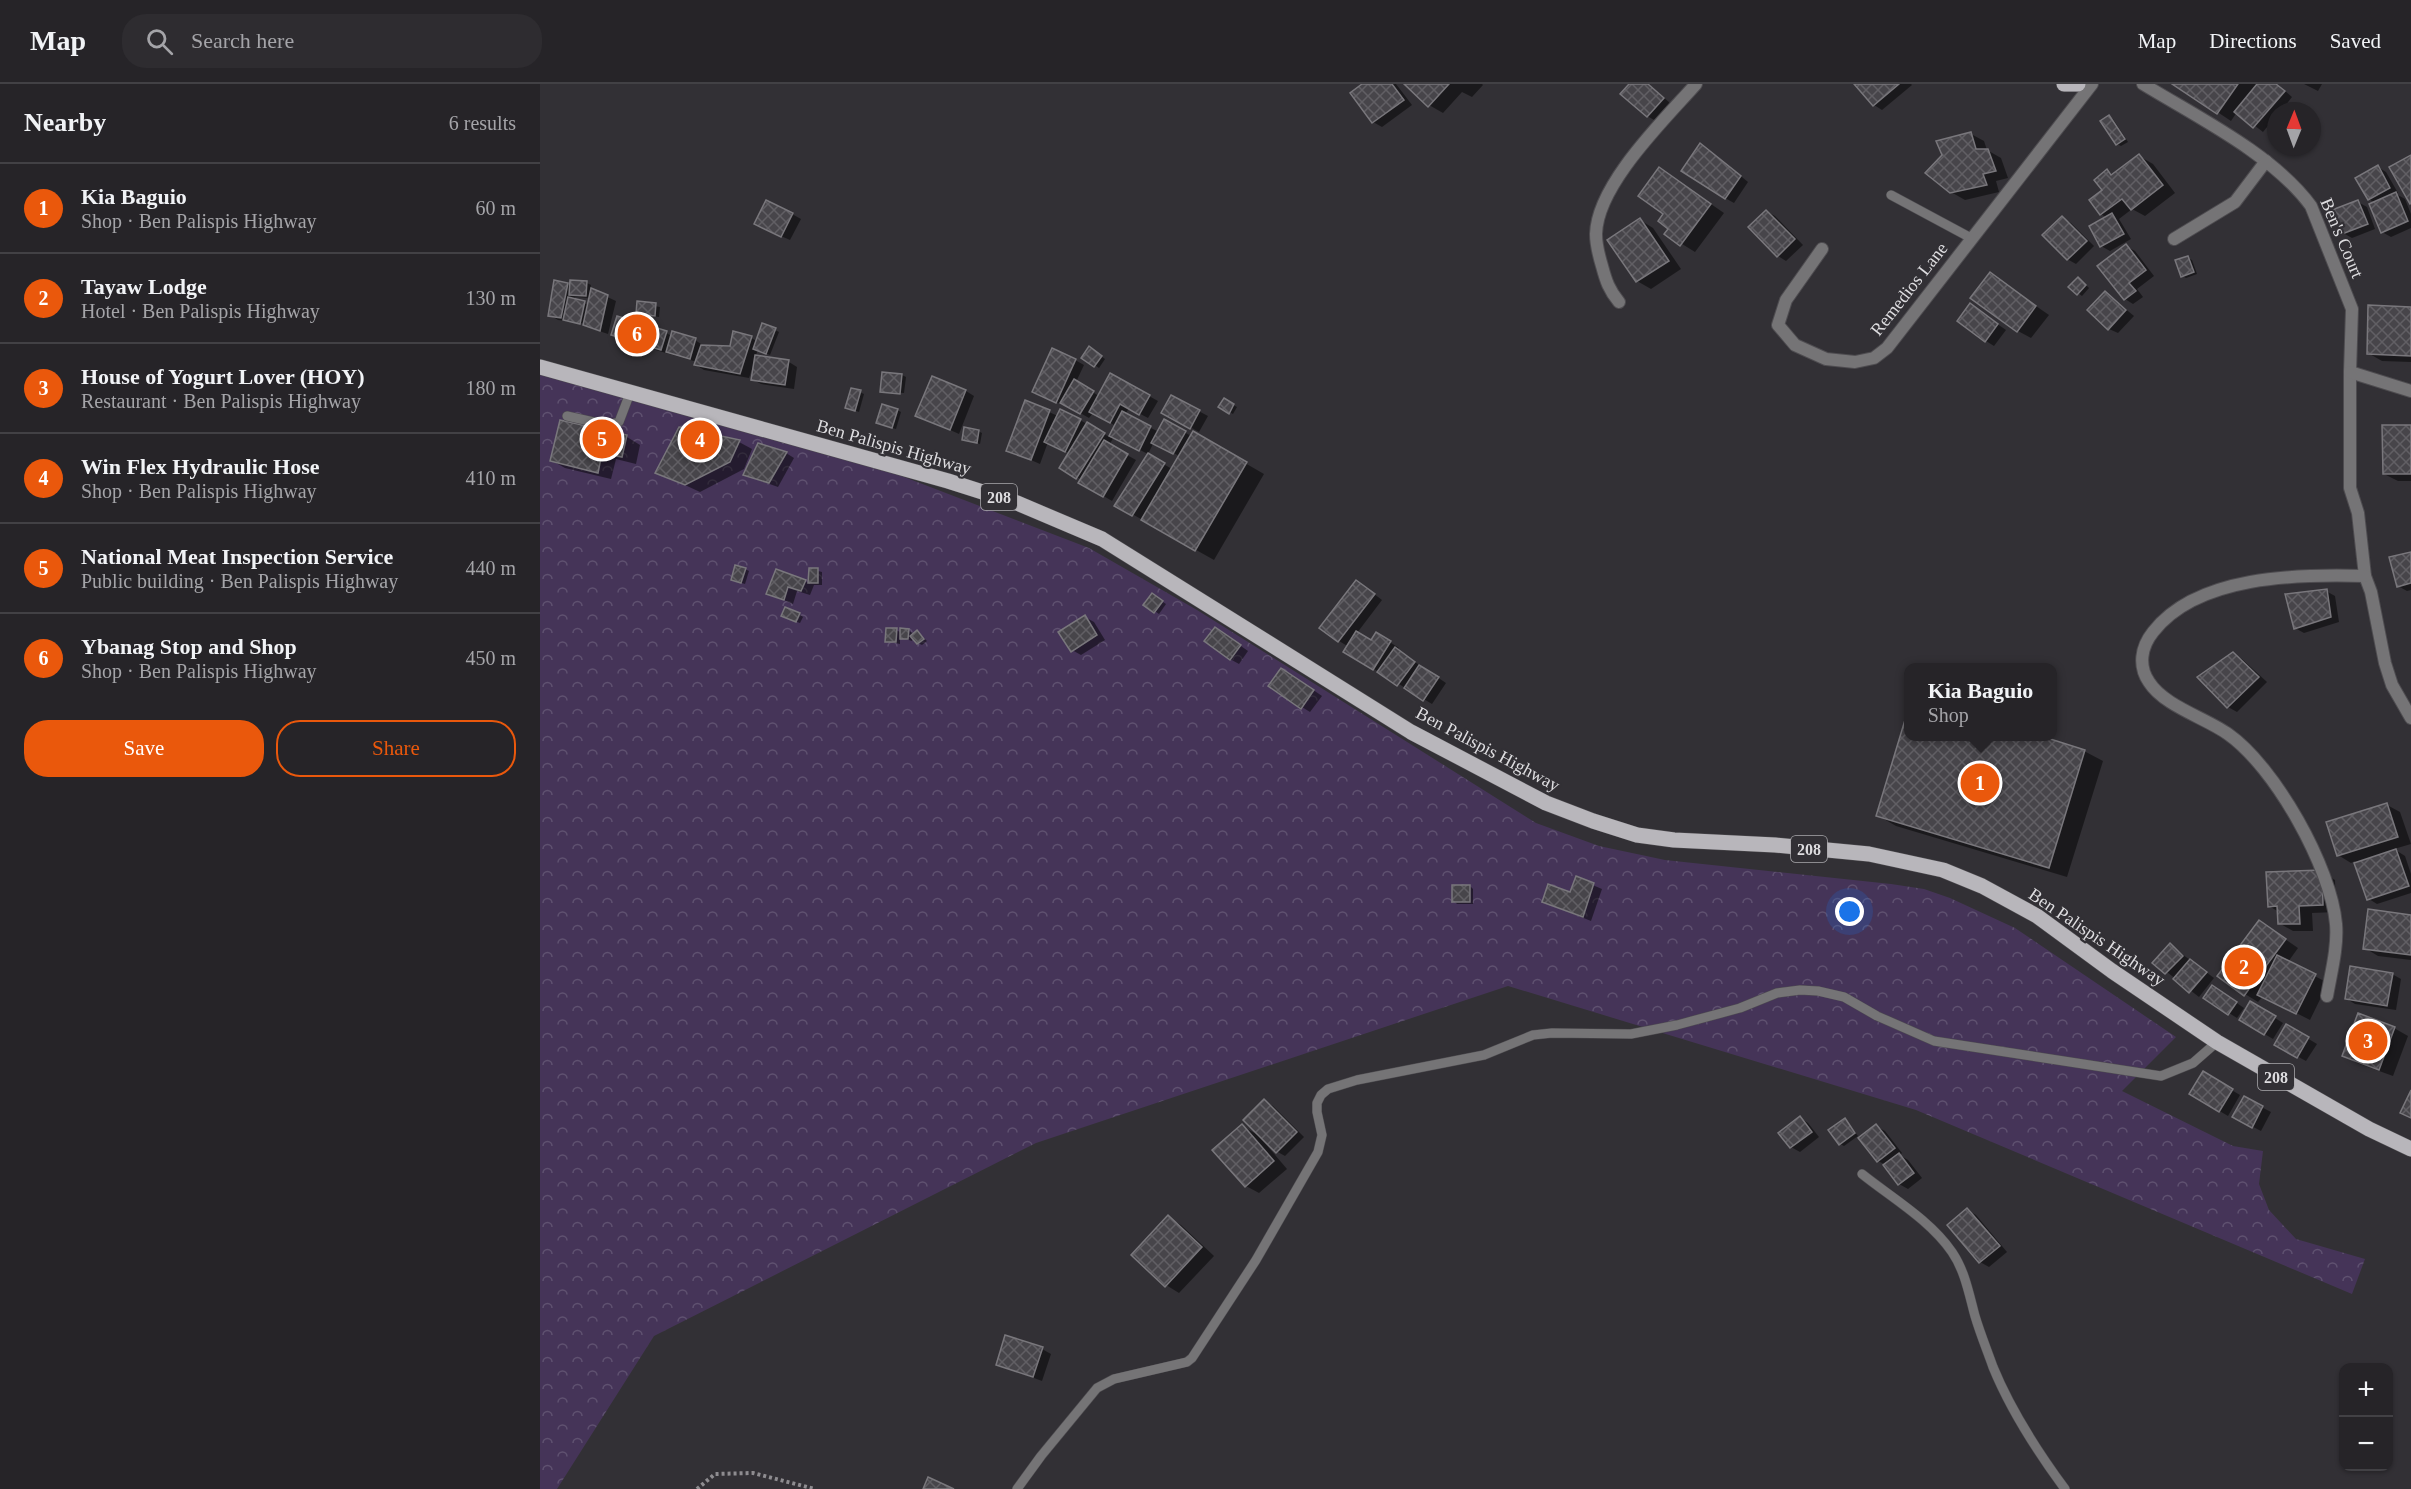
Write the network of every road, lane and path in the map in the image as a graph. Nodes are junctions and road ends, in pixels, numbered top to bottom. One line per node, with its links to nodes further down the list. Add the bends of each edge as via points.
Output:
1 (1696, 84): 11 (street, via 1609,190 1596,234 1609,290)
2 (2064, 84): 3 (main road)
3 (2078, 84)
4 (2092, 84): 8 (street, Remedios Lane)
5 (2144, 84): 6 (street, Ben's Court)
6 (2265, 161): 9 (street, via 2235,202); 13 (street, Ben's Court, via 2312,206 2352,309)
7 (1891, 195): 8 (lane)
8 (1971, 238): 10 (street, Remedios Lane, via 1887,348 1874,358 1855,362 1826,359 1795,345 1778,325 1786,300)
9 (2174, 239)
10 (1822, 249)
11 (1619, 302)
12 (540, 367): 15 (main road, Ben Palispis Highway / 208)
13 (2349, 372): 14 (street); 17 (street, Ben's Court, via 2350,488 2358,513)
14 (2411, 391)
15 (630, 393): 16 (lane, via 619,422 607,425); 20 (main road, Ben Palispis Highway / 208, via 948,481 1017,503 1102,538 1412,732 1546,803 1593,821 1637,835 1869,854 1943,870 2037,916)
16 (567, 416)
17 (2365, 576): 18 (street, Ben's Court, via 2392,685); 19 (street, via 2320,574 2212,591 2161,621 2144,645 2142,659 2150,684 2184,710 2231,736 2256,759 2296,817 2321,866 2336,924)
18 (2411, 718)
19 (2327, 996)
20 (2217, 1042): 21 (main road, Ben Palispis Highway / 208); 25 (lane, via 2193,1063 2161,1076 1934,1041 1844,997 1800,990 1631,1034 1533,1035 1484,1055 1328,1089 1317,1103 1322,1135 1318,1152 1256,1260 1192,1358 1114,1379 1097,1389)
21 (2411, 1149)
22 (1862, 1174): 26 (lane, via 1926,1224 1951,1251 1962,1269 1994,1369 2011,1405)
23 (697, 1489): 24 (path, via 715,1474 753,1473)
24 (815, 1489)
25 (1017, 1489)
26 (2065, 1489)

